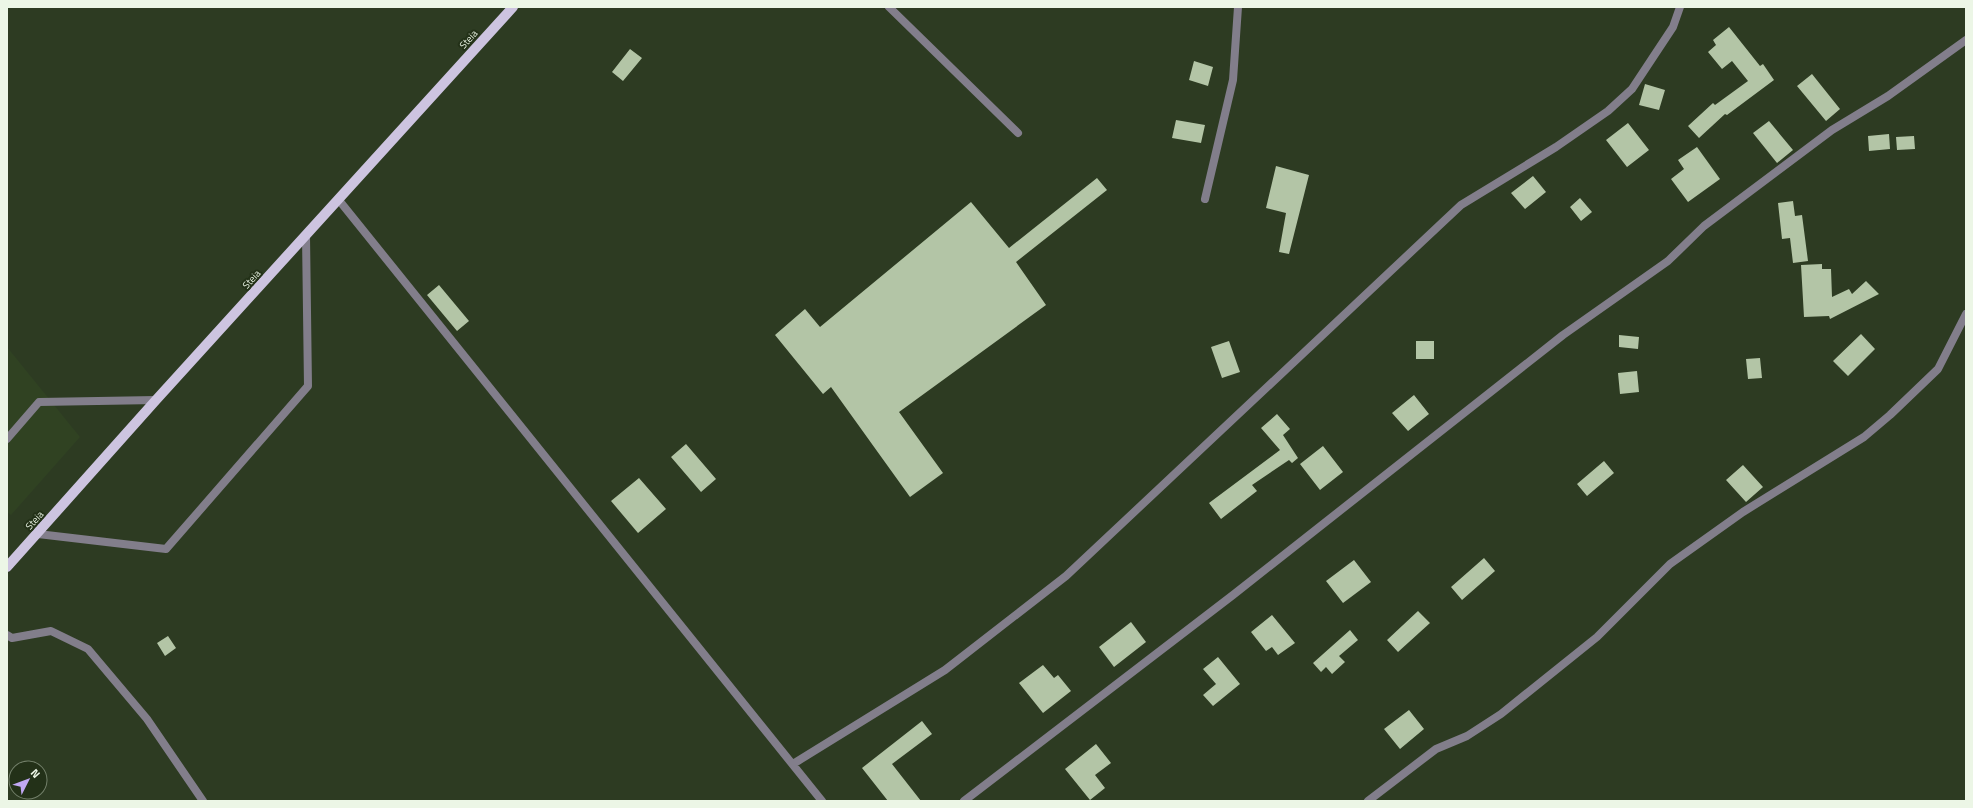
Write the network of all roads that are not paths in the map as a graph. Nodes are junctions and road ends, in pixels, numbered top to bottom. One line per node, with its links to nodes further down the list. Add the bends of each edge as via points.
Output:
1 (513, 7): 7 (main road, Steia)
2 (889, 7): 6 (street)
3 (1238, 7): 8 (street, via 1233,80)
4 (1680, 7): 16 (street, via 1673,27 1632,89 1608,112 1461,205 1066,576 945,670)
5 (1966, 40): 19 (street, via 1888,96 1832,130 1711,221 1668,261 1563,335 1233,595)
6 (1018, 133)
7 (338, 199): 9 (main road, Steia); 16 (street)
8 (1205, 199)
9 (306, 236): 11 (main road, Steia); 13 (street, via 308,386 166,549)
10 (1966, 314): 20 (street, via 1938,369 1864,438 1743,512 1670,564 1597,637 1501,714 1467,736 1436,748)
11 (156, 400): 12 (street, via 39,402); 13 (main road, Steia)
12 (7, 439)
13 (38, 534): 14 (main road, Steia)
14 (7, 567)
15 (7, 634): 17 (street, via 12,638 51,631 88,649 147,719)
16 (793, 764): 18 (street)
17 (203, 801)
18 (822, 801)
19 (964, 801)
20 (1368, 801)

